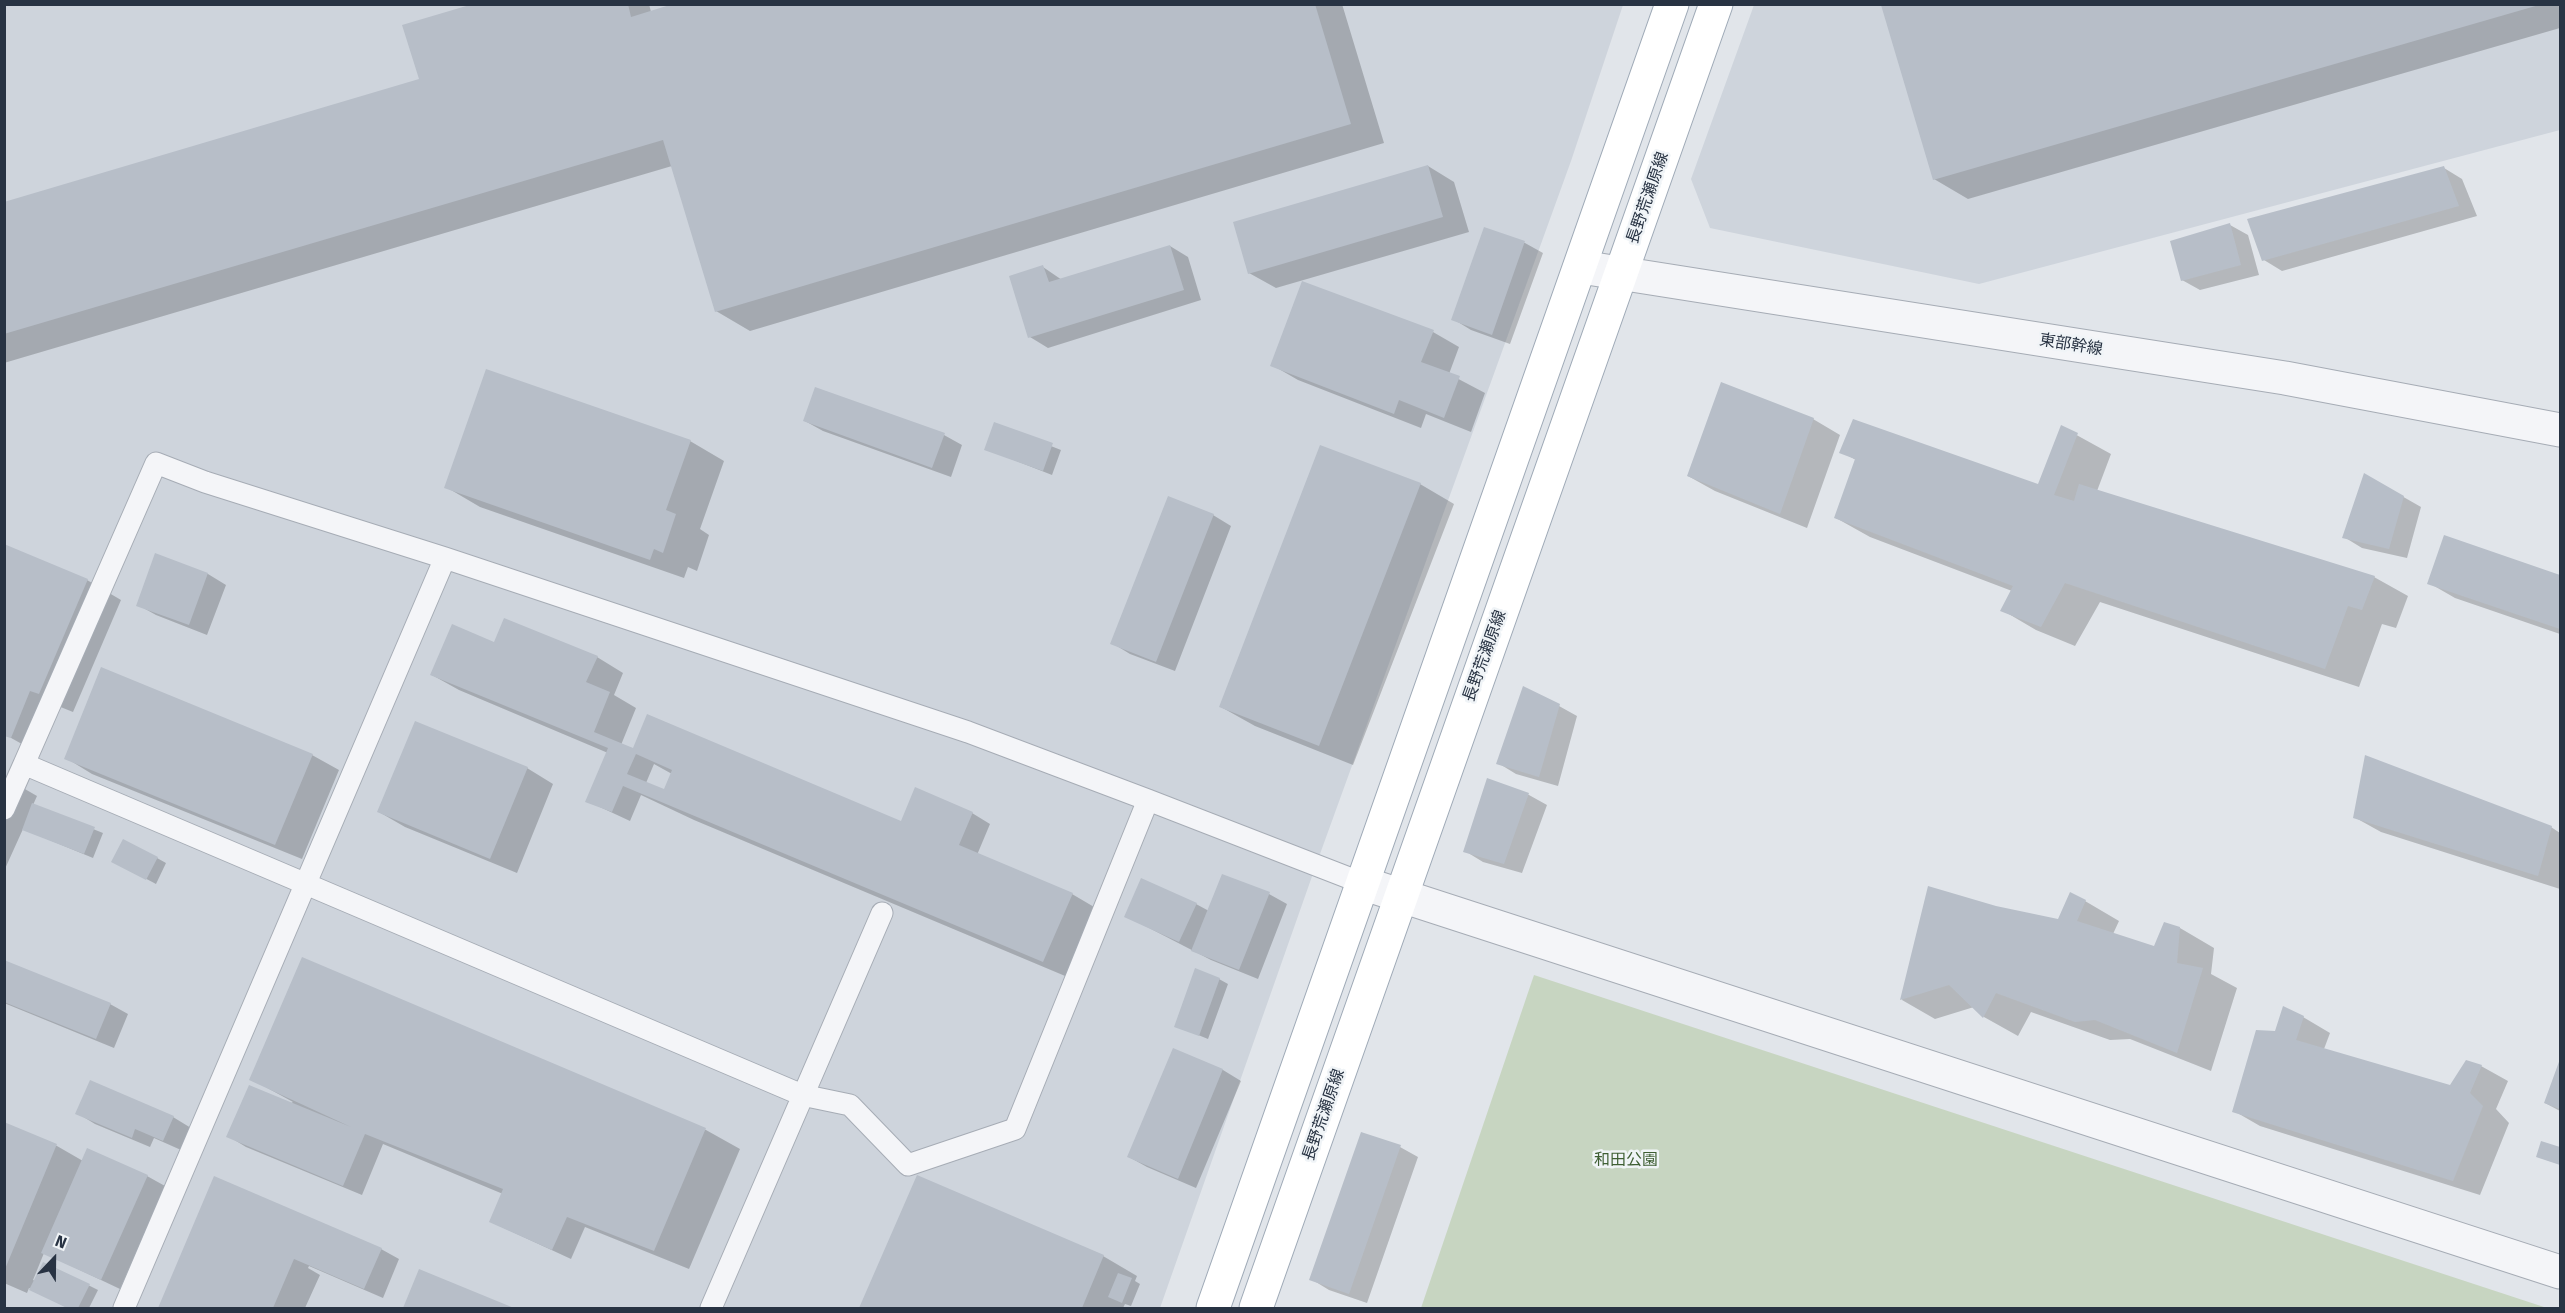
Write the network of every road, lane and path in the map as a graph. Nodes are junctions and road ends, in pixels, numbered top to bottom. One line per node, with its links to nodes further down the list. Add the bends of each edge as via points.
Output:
1 (1672, 4): 3 (main road)
2 (1716, 4): 4 (main road, 長野荒瀬原線)
3 (1581, 267): 4 (street, 東部幹線); 10 (main road)
4 (1621, 273): 5 (street, 東部幹線, via 2285,378); 12 (main road, 長野荒瀬原線)
5 (2560, 430)
6 (445, 558): 7 (lane, via 156,463); 8 (lane, via 968,732); 11 (lane)
7 (24, 764): 9 (lane); 11 (lane)
8 (1148, 800): 10 (lane); 14 (lane, via 1016,1129 908,1165 850,1105)
9 (4, 809)
10 (1362, 883): 12 (street); 18 (main road)
11 (305, 885): 14 (lane); 16 (lane)
12 (1400, 896): 15 (street); 19 (main road, 長野荒瀬原線)
13 (882, 913): 14 (lane)
14 (802, 1095): 17 (lane)
15 (2560, 1272)
16 (124, 1308)
17 (711, 1308)
18 (1213, 1308)
19 (1256, 1308)

